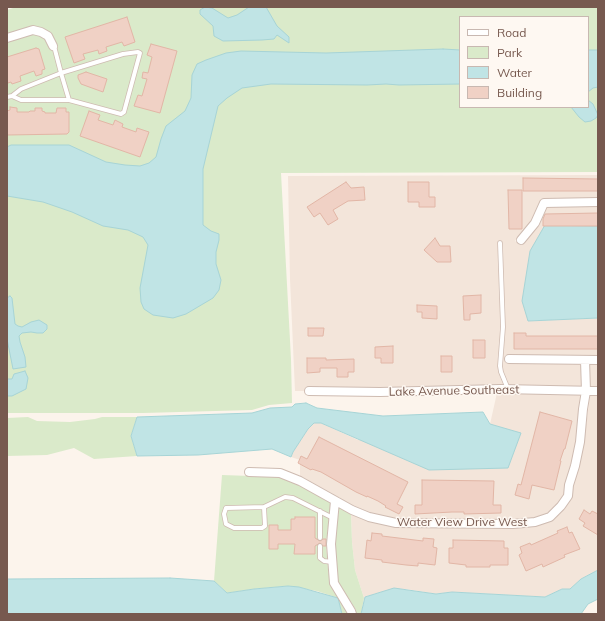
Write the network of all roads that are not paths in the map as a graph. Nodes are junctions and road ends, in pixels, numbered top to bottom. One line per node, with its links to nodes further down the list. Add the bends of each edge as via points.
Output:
1 (7, 38): 2 (street, via 33,30 48,36)
2 (53, 46): 3 (lane)
3 (61, 73): 4 (lane, via 21,89); 6 (lane); 6 (lane, via 123,54 140,53 122,114)
4 (12, 96): 5 (lane); 6 (lane, via 21,100)
5 (7, 97)
6 (69, 100)
7 (598, 202): 8 (street, via 544,203 535,224)
8 (520, 240)
9 (500, 243): 13 (lane, via 503,327 500,366)
10 (509, 359): 11 (street)
11 (585, 360): 12 (street); 14 (street, Water View Drive West)
12 (598, 360)
13 (508, 389): 14 (street, Lake Avenue Southeast); 15 (street, Lake Avenue Southeast)
14 (586, 390): 16 (street, Lake Avenue Southeast); 18 (street, Water View Drive West, via 580,442 568,496 550,517 535,522 513,524 396,523 369,517)
15 (309, 391)
16 (598, 391)
17 (249, 472): 18 (street, Water View Drive West, via 280,473)
18 (335, 501): 21 (street)
19 (264, 507): 19 (lane, via 226,508 226,524 234,528 262,528); 20 (lane, via 285,497 293,498)
20 (320, 511): 21 (lane); 22 (lane)
21 (334, 518): 24 (street, via 330,544)
22 (320, 538)
23 (320, 546): 24 (lane, via 320,558)
24 (332, 562): 25 (street, via 334,583)
25 (352, 614)

